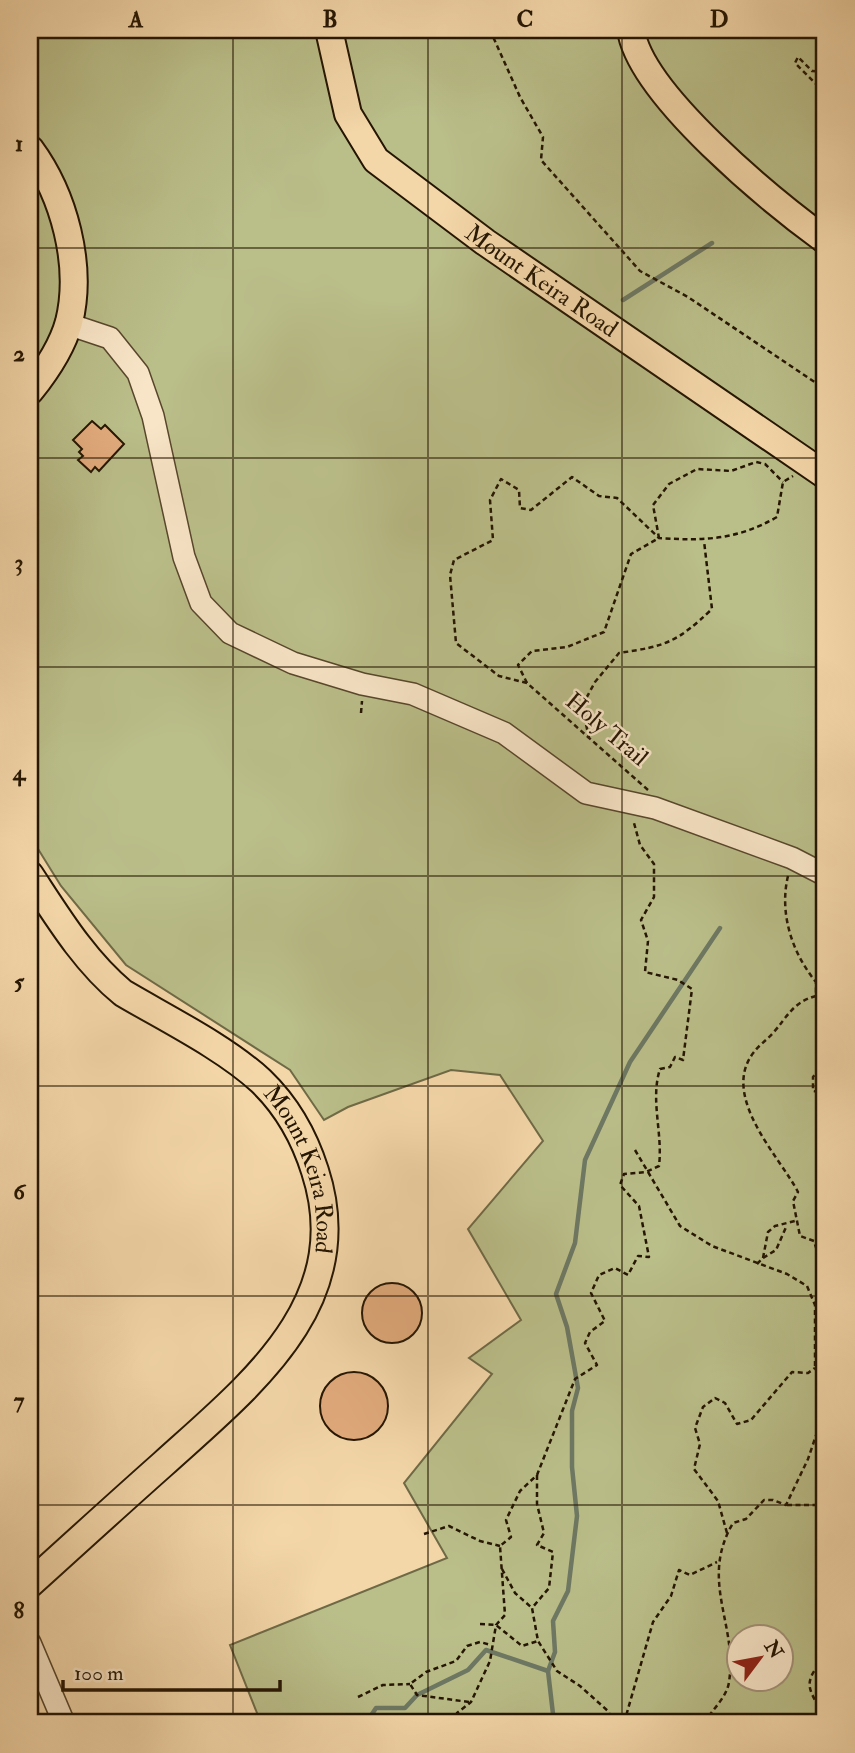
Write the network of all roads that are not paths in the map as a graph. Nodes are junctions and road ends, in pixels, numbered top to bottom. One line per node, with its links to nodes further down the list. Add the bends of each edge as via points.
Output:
1 (329, 30): 7 (main road, Mount Keira Road, via 348,114 376,160 485,242)
2 (631, 30): 4 (main road, via 651,78 779,206)
3 (30, 149): 5 (main road, via 65,223 74,281)
4 (825, 240)
5 (68, 324): 6 (main road, via 51,364); 9 (street, via 110,338 138,373 153,416 184,557 201,603 230,633 293,663 424,699 504,733 586,793 655,808 792,858)
6 (30, 391)
7 (818, 469)
8 (30, 875): 10 (main road, Mount Keira Road, via 80,949 108,981 246,1068 277,1099 299,1129 311,1158 321,1189 324,1239 315,1289 274,1358)
9 (825, 875)
10 (30, 1584)
11 (30, 1643): 12 (street)
12 (64, 1723)

